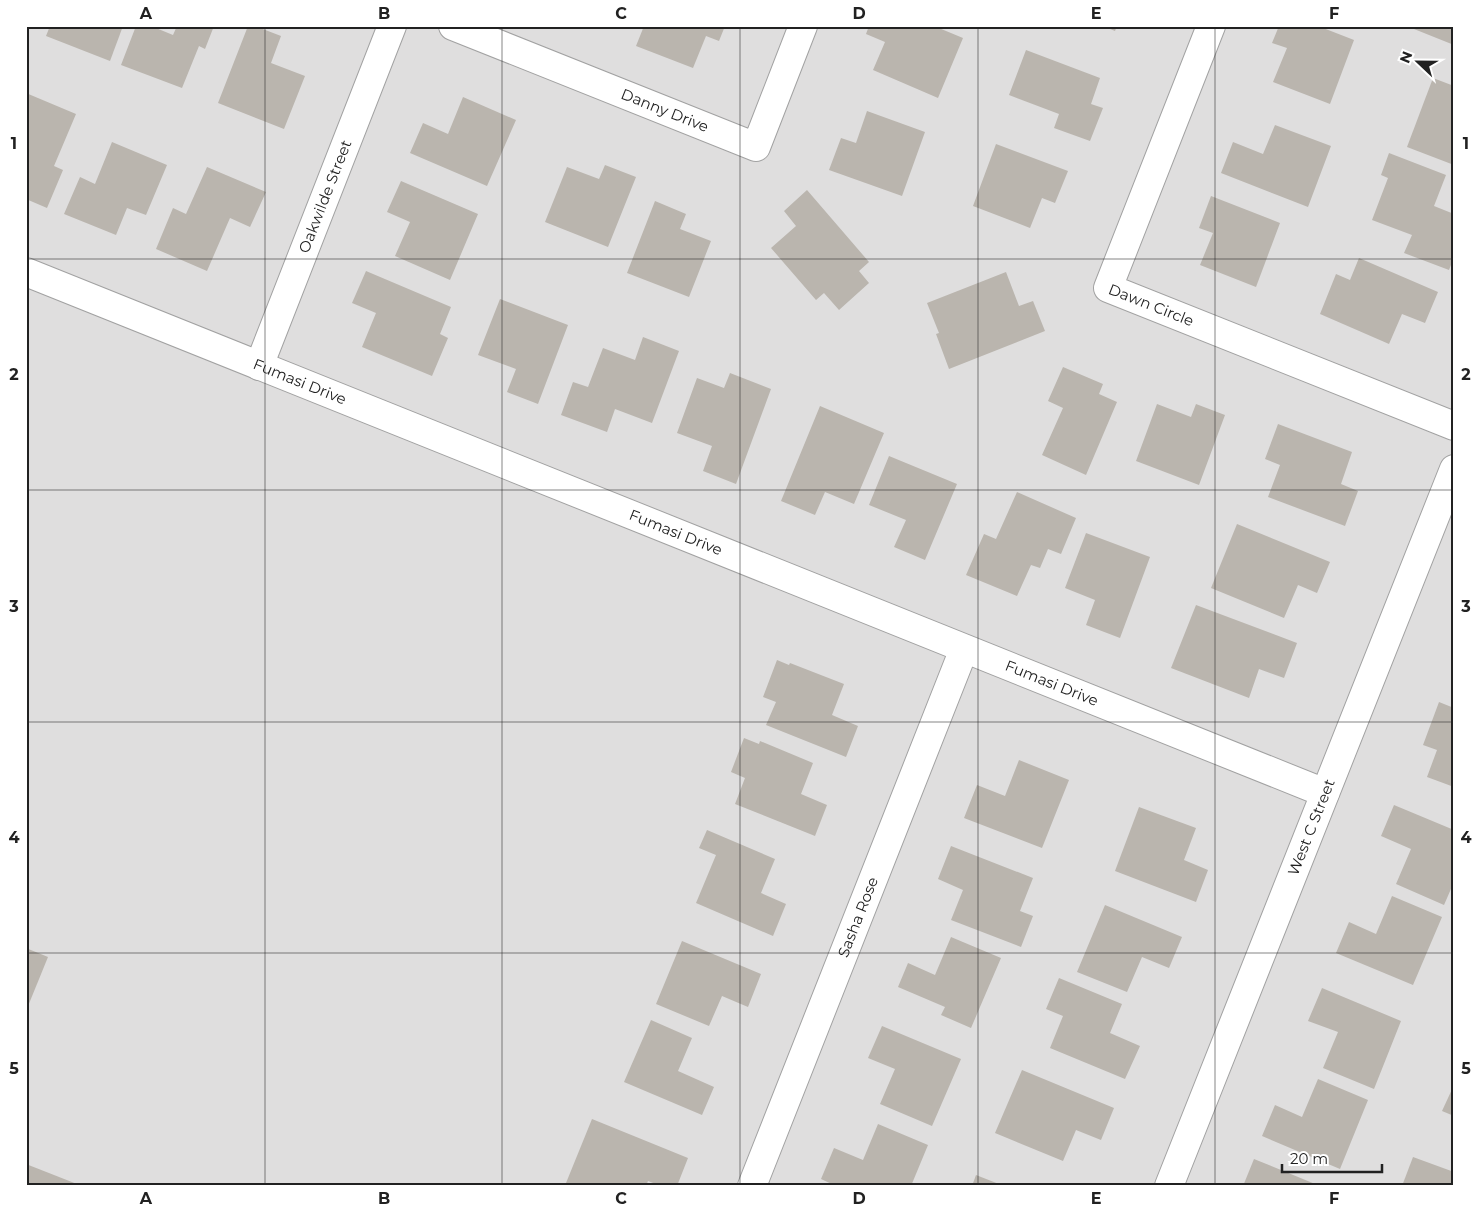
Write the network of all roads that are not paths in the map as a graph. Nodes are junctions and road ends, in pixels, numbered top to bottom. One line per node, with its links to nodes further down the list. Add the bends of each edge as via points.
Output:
1 (392, 26): 6 (street, Oakwilde Street)
2 (453, 26): 3 (street, Danny Drive, via 756,147)
3 (803, 26)
4 (1211, 26): 7 (street, Dawn Circle, via 1108,288)
5 (26, 272): 6 (street, Fumasi Drive)
6 (259, 366): 9 (street, Fumasi Drive)
7 (1454, 426)
8 (1454, 470): 10 (street, West C Street)
9 (964, 649): 10 (street, Fumasi Drive); 11 (street, Sasha Rose)
10 (1325, 794): 12 (street, West C Street)
11 (752, 1186)
12 (1169, 1186)

